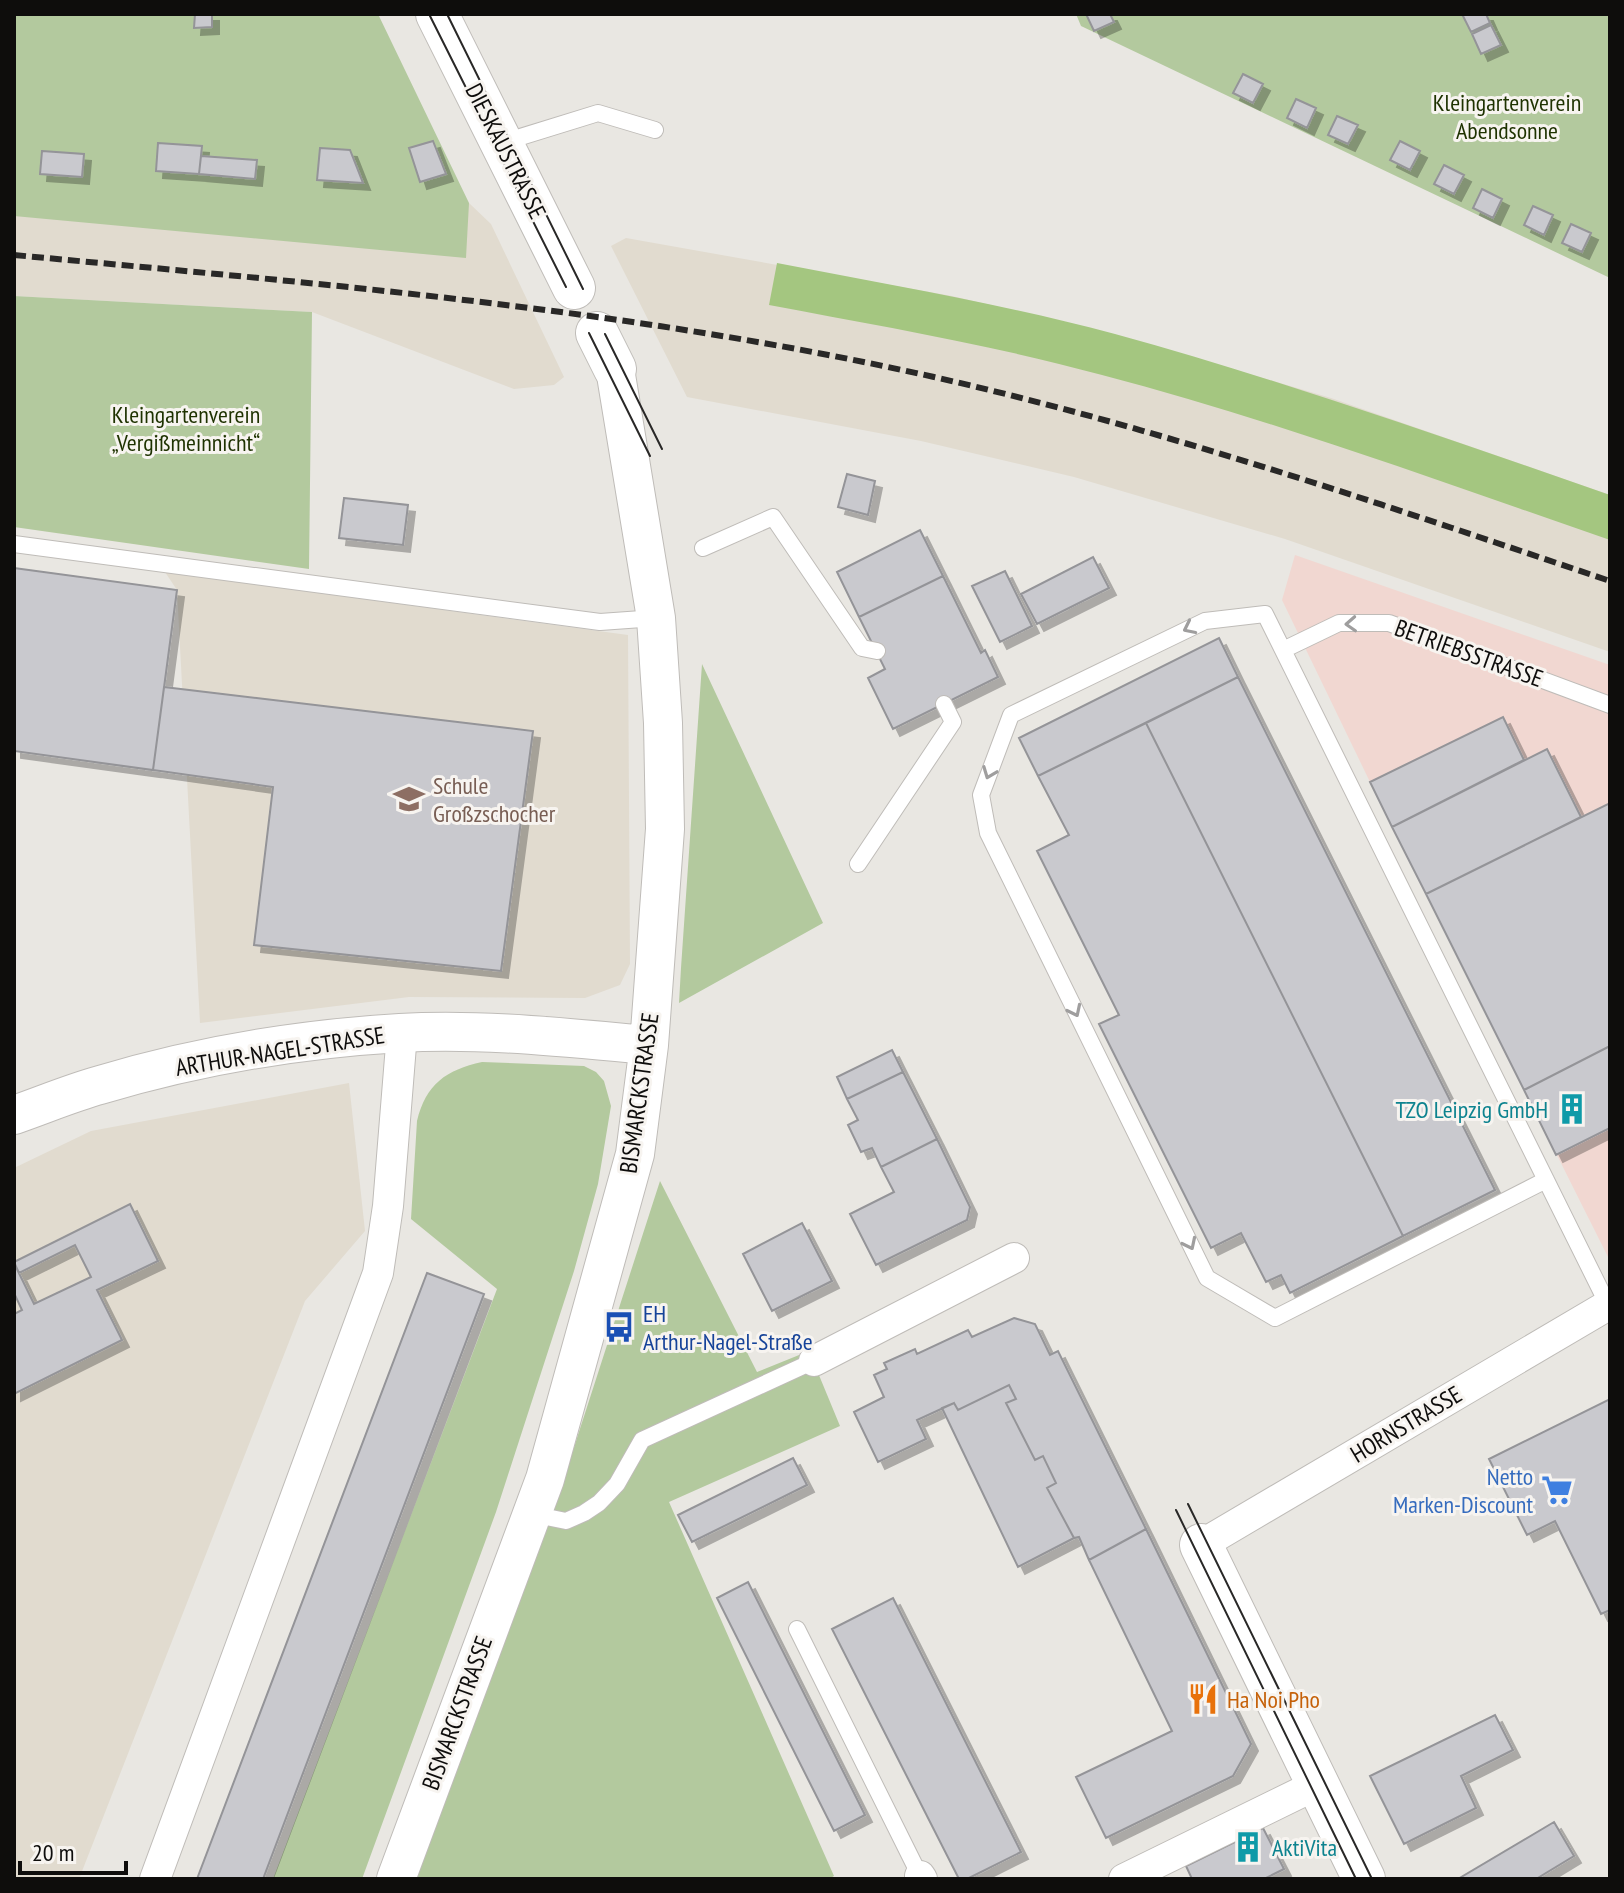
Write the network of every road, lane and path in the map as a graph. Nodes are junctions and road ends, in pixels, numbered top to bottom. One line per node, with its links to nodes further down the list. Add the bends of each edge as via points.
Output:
1 (437, 14): 3 (main road, DIESKAUSTRASSE)
2 (655, 130): 3 (lane, via 598,113)
3 (503, 143): 4 (main road, DIESKAUSTRASSE)
4 (574, 288)
5 (606, 351): 8 (street, BISMARCKSTRASSE)
6 (14, 544): 8 (lane, via 600,622)
7 (703, 548): 10 (lane, via 773,517 862,648)
8 (656, 618): 15 (street, BISMARCKSTRASSE, via 665,829)
9 (1283, 650): 12 (lane, BETRIEBSSTRASSE, one-way to 9, via 1389,623 1339,623); 17 (lane); 17 (lane, one-way to 17, via 1265,614 1205,621 1011,715 981,795 988,833 1207,1278 1275,1318)
10 (877, 651)
11 (944, 704): 13 (lane, via 953,722)
12 (1610, 705)
13 (858, 864)
14 (402, 1033): 15 (street, ARTHUR-NAGEL-STRASSE, via 535,1035); 16 (street, ARTHUR-NAGEL-STRASSE, via 200,1059); 26 (street, via 378,1273)
15 (649, 1045): 21 (street, BISMARCKSTRASSE, via 635,1154)
16 (14, 1115)
17 (1546, 1180): 19 (lane)
18 (1014, 1258): 20 (street)
19 (1609, 1304): 22 (street, HORNSTRASSE)
20 (814, 1361): 21 (lane, via 642,1440 617,1484 584,1513 566,1521)
21 (531, 1514): 27 (street, BISMARCKSTRASSE)
22 (1201, 1545): 24 (main road)
23 (797, 1629): 25 (lane)
24 (1318, 1784): 28 (street); 29 (main road)
25 (921, 1878)
26 (155, 1879)
27 (396, 1879)
28 (1124, 1879)
29 (1364, 1879)

